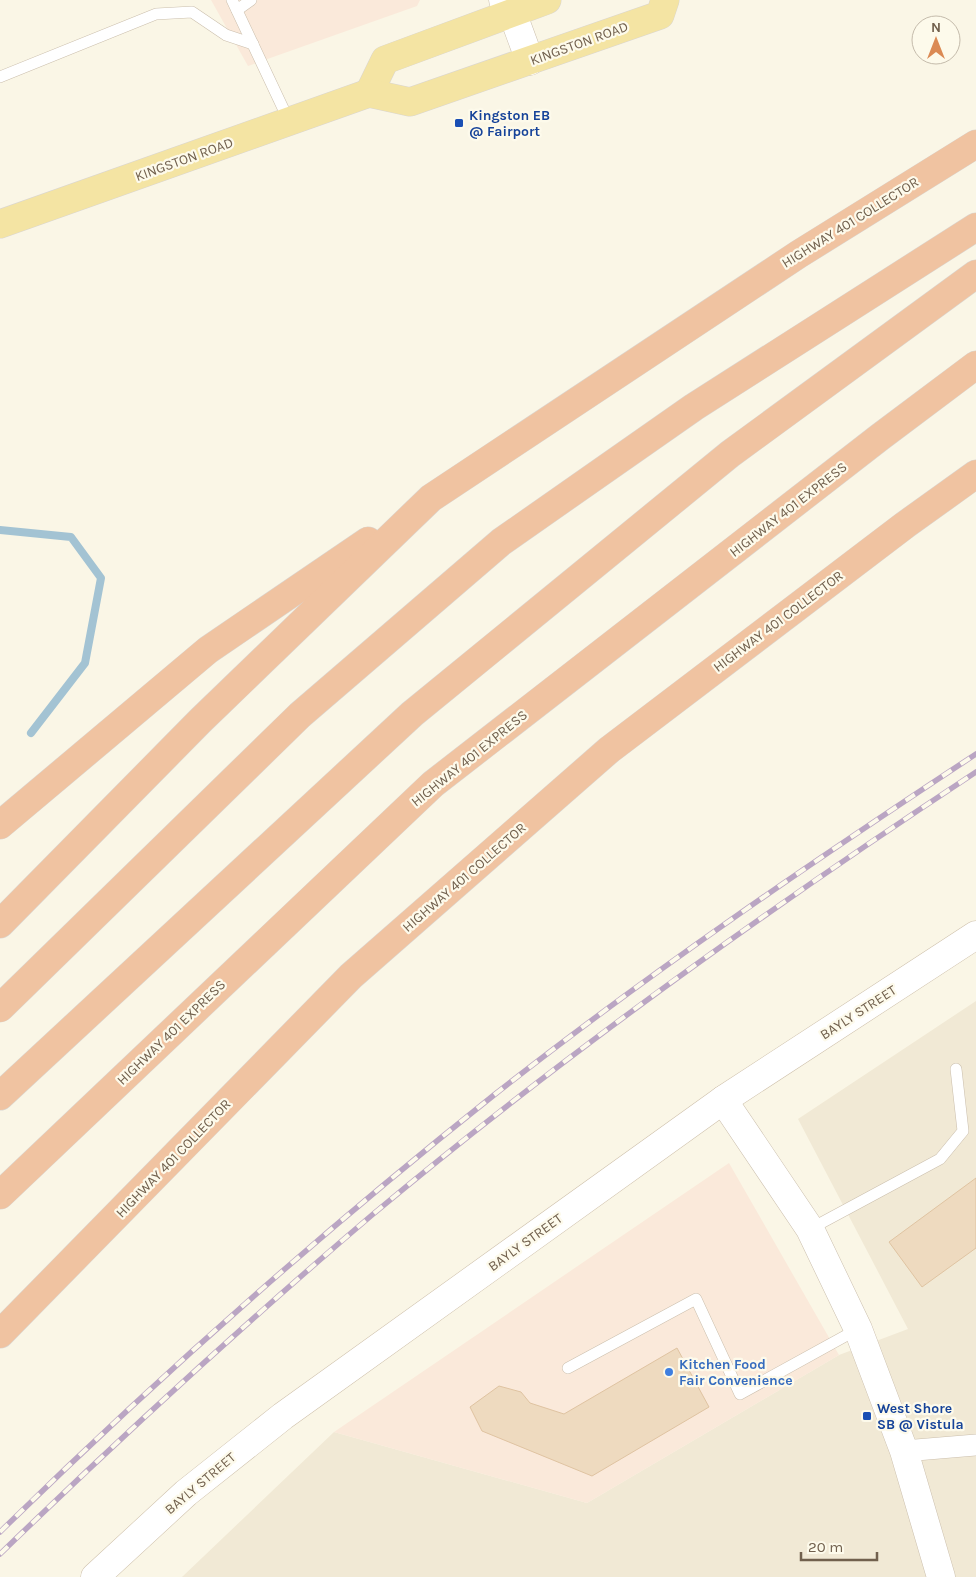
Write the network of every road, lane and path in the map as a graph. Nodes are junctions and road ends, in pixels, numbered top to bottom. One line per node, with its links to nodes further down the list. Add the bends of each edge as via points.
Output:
1 (251, 0): 4 (lane)
2 (547, 0): 5 (main road)
3 (665, 0): 7 (main road, KINGSTON ROAD, via 660,15)
4 (235, 5): 6 (lane)
5 (508, 6): 7 (main road); 9 (main road, via 384,60)
6 (253, 44): 8 (lane, via 226,35 192,12 156,14); 10 (lane)
7 (530, 61): 9 (main road, KINGSTON ROAD, via 410,102)
8 (0, 77)
9 (369, 93): 10 (main road, KINGSTON ROAD)
10 (289, 122): 12 (main road, KINGSTON ROAD)
11 (976, 144): 17 (highway, HIGHWAY 401 COLLECTOR, via 799,254)
12 (0, 224)
13 (976, 226): 21 (highway, via 694,407 502,542 300,715)
14 (976, 274): 23 (highway, via 730,454 412,714)
15 (976, 365): 25 (highway, HIGHWAY 401 EXPRESS, via 433,784)
16 (976, 474): 28 (highway, HIGHWAY 401 COLLECTOR, via 609,750 359,970)
17 (431, 498): 18 (highway, via 208,650); 19 (highway, HIGHWAY 401 COLLECTOR, via 200,721)
18 (0, 825)
19 (0, 924)
20 (976, 935): 24 (main road, BAYLY STREET)
21 (0, 1008)
22 (956, 1069): 26 (lane, via 963,1131 940,1159)
23 (0, 1096)
24 (723, 1100): 26 (main road); 32 (main road, BAYLY STREET, via 282,1416 186,1493)
25 (0, 1195)
26 (810, 1229): 27 (main road)
27 (858, 1329): 29 (lane, via 740,1394 696,1299); 31 (main road)
28 (0, 1334)
29 (568, 1368)
30 (976, 1445): 31 (street)
31 (904, 1451): 33 (main road)
32 (95, 1577)
33 (941, 1577)

